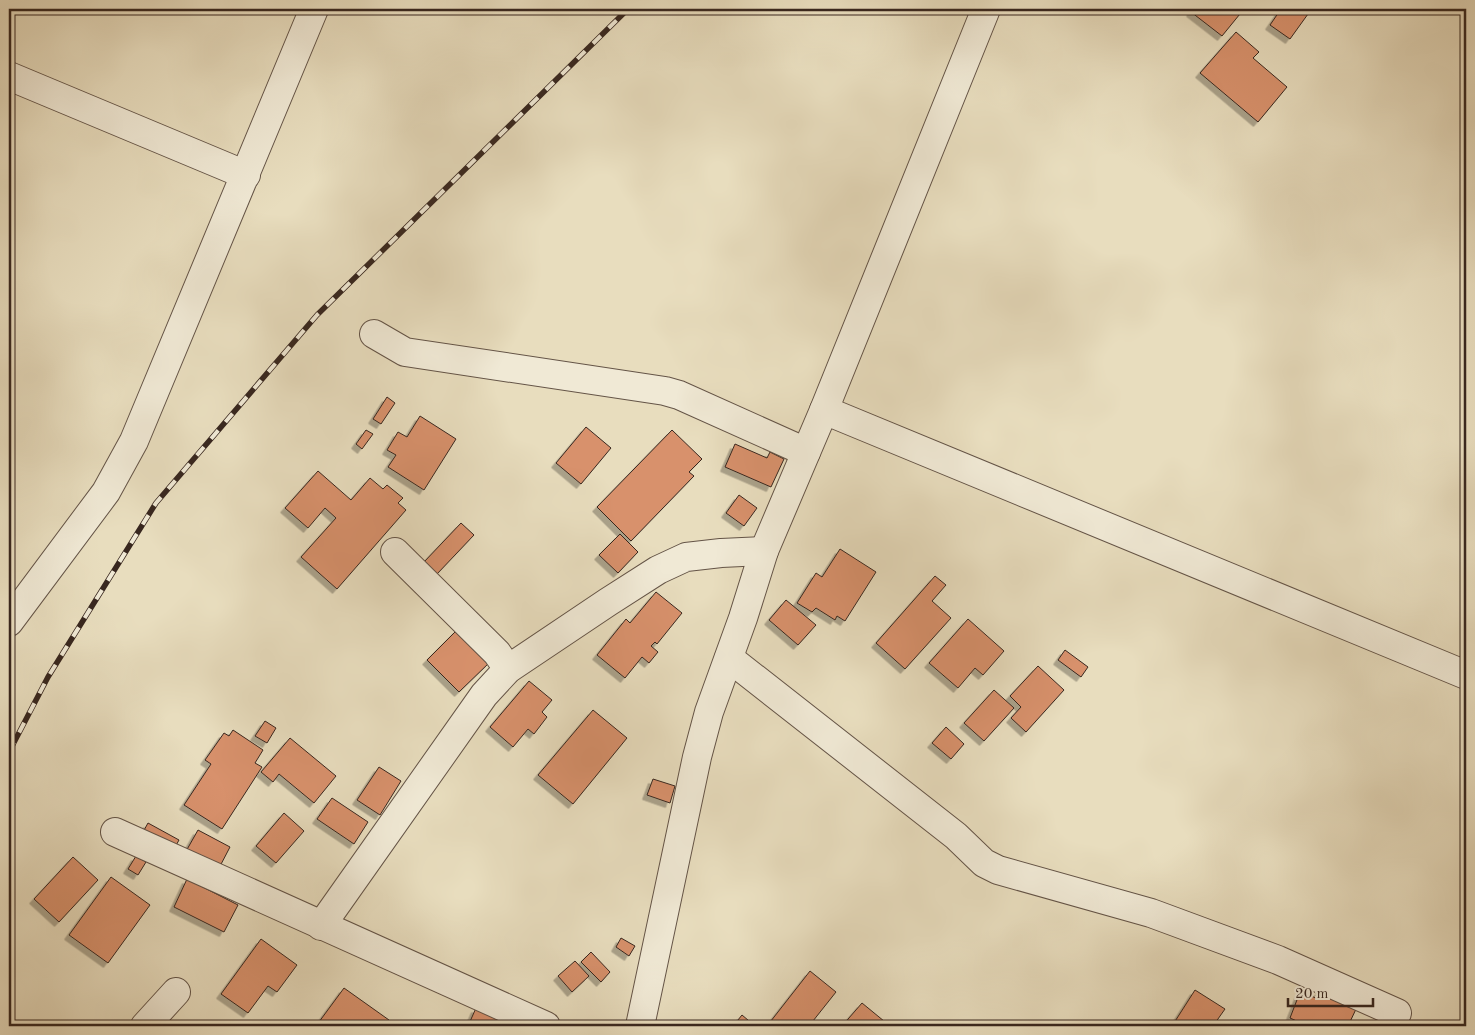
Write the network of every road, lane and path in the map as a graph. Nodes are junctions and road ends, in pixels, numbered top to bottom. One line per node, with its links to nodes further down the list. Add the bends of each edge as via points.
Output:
1 (314, 9): 4 (street)
2 (986, 9): 6 (street)
3 (9, 76): 4 (street)
4 (246, 175): 10 (street, via 134,441 106,492)
5 (374, 334): 7 (street, via 404,352 665,391)
6 (824, 410): 7 (street); 13 (street)
7 (806, 452): 8 (street)
8 (764, 551): 11 (street); 12 (street, via 686,557 658,570)
9 (395, 552): 12 (street, via 497,653)
10 (9, 622)
11 (729, 658): 17 (street, via 956,836 984,863 998,870 1151,912 1278,960); 18 (street, via 709,712 698,757)
12 (508, 669): 15 (street, via 484,694)
13 (1466, 675)
14 (115, 832): 15 (street)
15 (321, 926): 20 (street)
16 (176, 992): 19 (street)
17 (1397, 1013)
18 (645, 1024)
19 (145, 1026)
20 (546, 1026)

